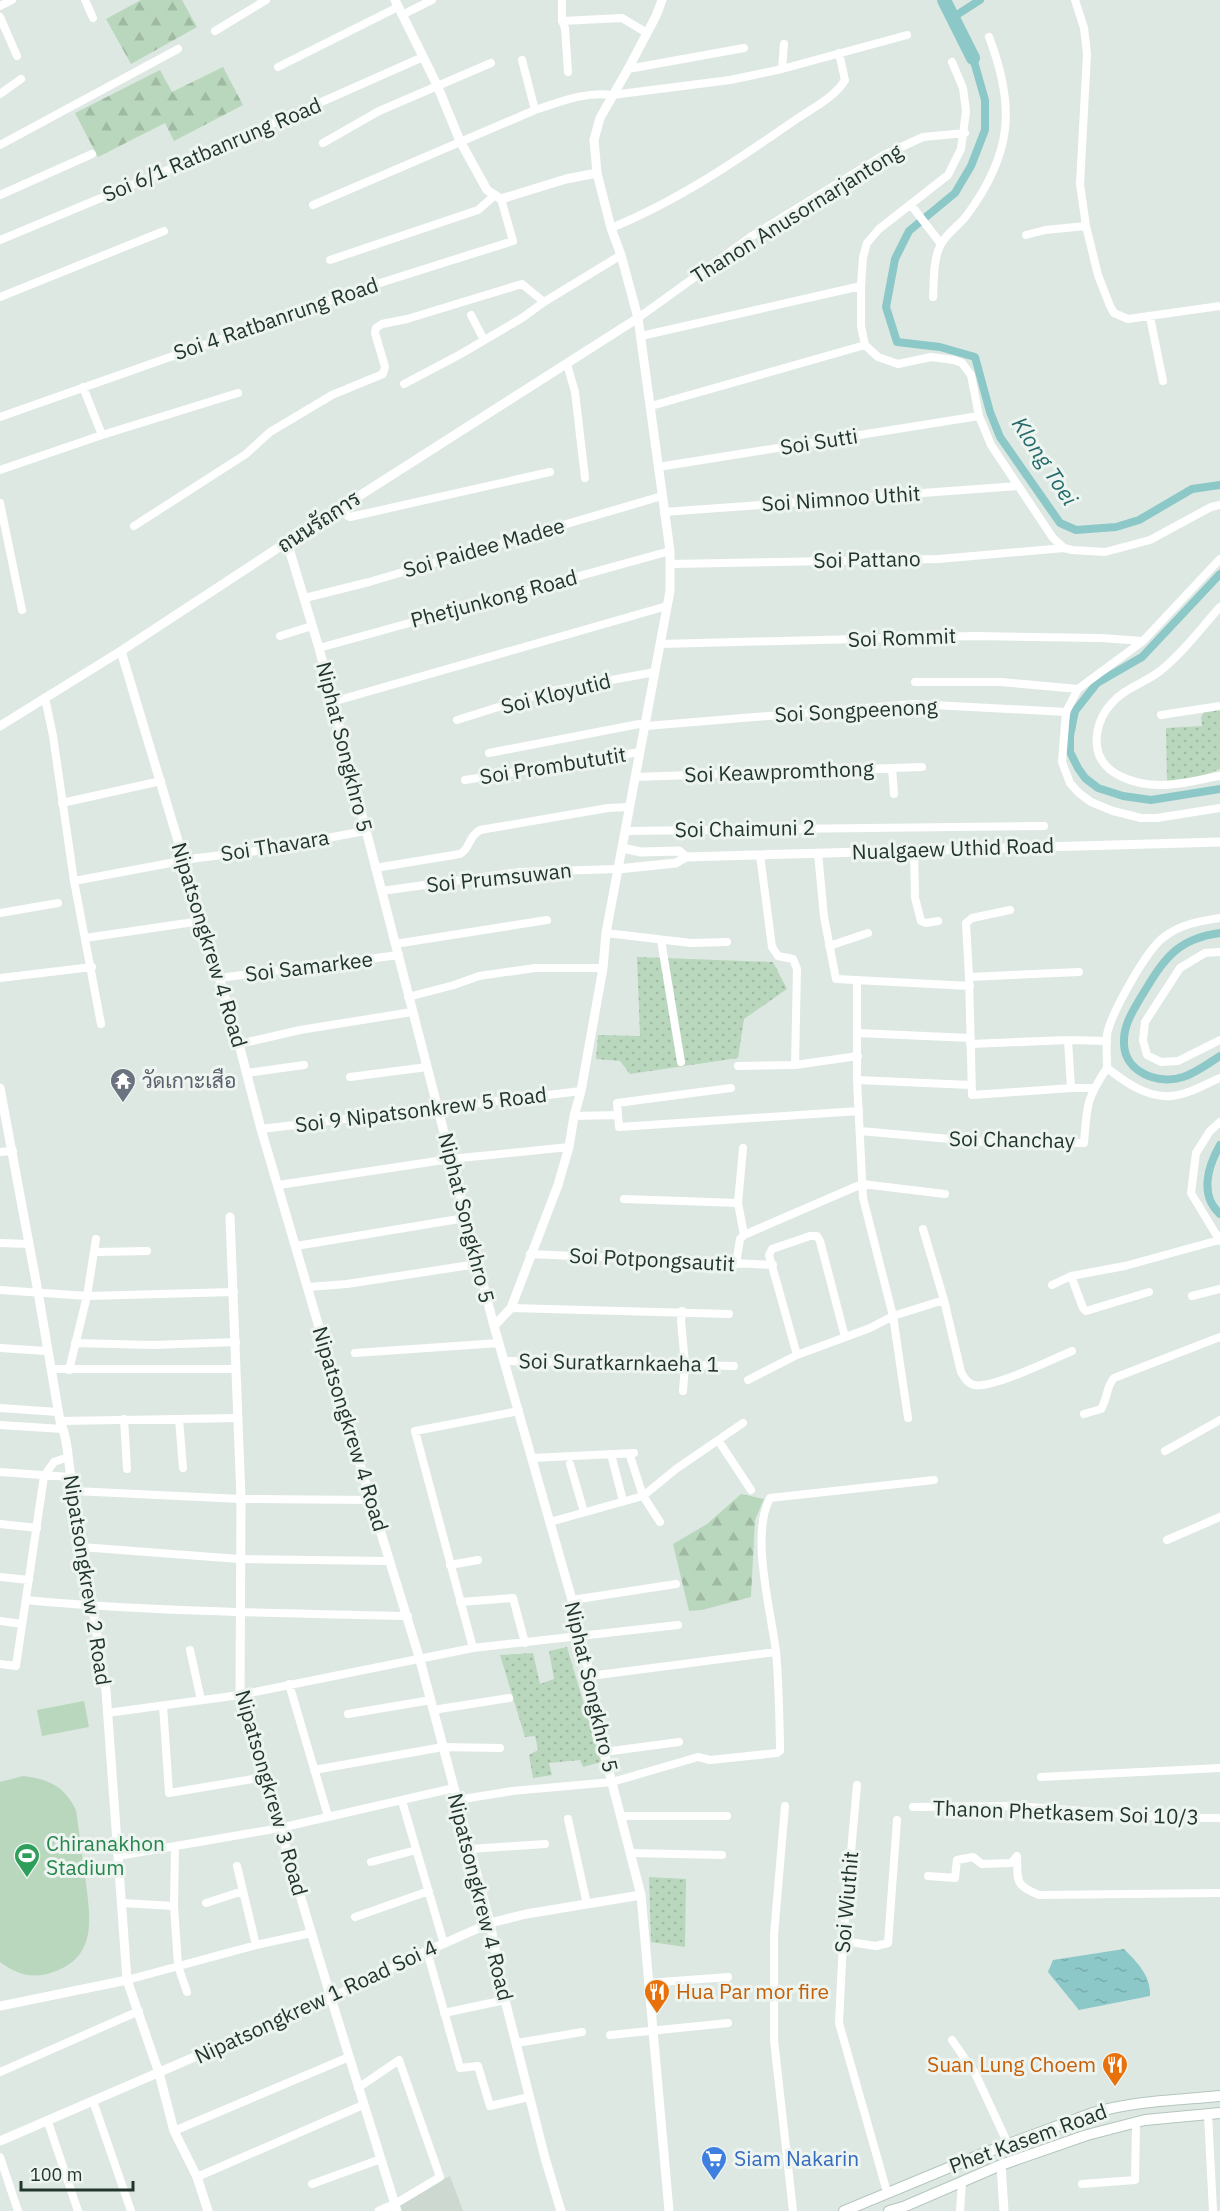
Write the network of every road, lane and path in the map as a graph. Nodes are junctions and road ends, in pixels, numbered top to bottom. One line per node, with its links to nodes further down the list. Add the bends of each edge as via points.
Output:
1 (12, 0): 8 (street)
2 (85, 0): 11 (street)
3 (266, 0): 13 (street)
4 (432, 0): 9 (street)
5 (562, 0): 12 (street)
6 (662, 0): 14 (street)
7 (1075, 0): 45 (street, via 1087,54 1080,184)
8 (0, 6)
9 (399, 7): 22 (street); 26 (street)
10 (0, 18): 21 (street)
11 (93, 18)
12 (562, 21): 14 (street, via 622,18); 29 (street)
13 (215, 31)
14 (647, 33): 27 (street)
15 (907, 35): 20 (street)
16 (989, 38): 50 (street, via 1005,89 1006,133 978,198)
17 (784, 44): 28 (street)
18 (744, 48): 27 (street)
19 (178, 49): 38 (street)
20 (839, 53): 28 (street); 46 (street, via 845,80 826,99 715,173 641,216)
21 (18, 56)
22 (423, 57): 31 (street); 49 (street, Soi 6/1 Ratbanrung Road)
23 (522, 60): 34 (street)
24 (952, 62): 35 (street, via 963,88)
25 (491, 63): 31 (street)
26 (278, 67)
27 (628, 69): 33 (street)
28 (782, 69): 33 (street, via 730,80)
29 (568, 72)
30 (21, 79): 32 (street)
31 (437, 85): 36 (street); 37 (street, via 379,111)
32 (0, 94)
33 (612, 95): 34 (street, via 587,95); 40 (street, via 594,140)
34 (535, 110): 36 (street)
35 (964, 134): 44 (street, via 948,175); 60 (street, Thanon Anusornarjantong, via 923,137 884,155 752,236)
36 (460, 141): 42 (street, via 487,190); 43 (street)
37 (323, 143)
38 (0, 145)
39 (92, 154): 41 (street)
40 (597, 173): 42 (street); 46 (street)
41 (0, 195)
42 (497, 197): 52 (street, via 478,210); 67 (street, Soi 4 Ratbanrung Road, via 513,241)
43 (313, 205)
44 (913, 207): 50 (street); 53 (street, via 879,229 867,243)
45 (1086, 226): 48 (street); 59 (street, via 1098,275 1114,313 1128,319)
46 (611, 228): 51 (street)
47 (164, 231): 54 (street)
48 (1026, 235)
49 (0, 240)
50 (941, 244): 55 (street, via 936,256)
51 (621, 255): 56 (street); 60 (street)
52 (330, 260)
53 (861, 286): 61 (street); 63 (street)
54 (0, 297)
55 (933, 297)
56 (544, 302): 62 (street); 83 (street, via 522,284 382,324 375,333 385,372 332,395 270,432 246,454)
57 (1220, 306): 59 (street)
58 (471, 315): 62 (street)
59 (1150, 317): 65 (street)
60 (638, 318): 61 (street); 64 (street, ถนนรัถการ)
61 (641, 336): 69 (street)
62 (484, 340): 66 (street)
63 (865, 345): 69 (street); 70 (street, via 878,357 898,364 932,357 962,363 971,375)
64 (567, 364): 76 (street, via 575,392); 81 (street, ถนนรัถการ)
65 (1164, 381)
66 (404, 384)
67 (83, 387): 71 (street, Soi 4 Ratbanrung Road); 72 (street)
68 (238, 393): 72 (street)
69 (651, 406): 73 (street)
70 (979, 416): 73 (street, Soi Sutti); 77 (street, via 990,445)
71 (0, 417)
72 (102, 435): 74 (street)
73 (658, 467): 78 (street)
74 (0, 470)
75 (550, 472): 81 (street, via 350,516)
76 (585, 478)
77 (1018, 486): 82 (street, Soi Nimnoo Uthit); 85 (street)
78 (662, 496): 82 (street); 89 (street, Soi Paidee Madee)
79 (0, 503): 92 (street)
80 (1220, 505): 85 (street, Soi Pattano, via 1133,545 1086,553)
81 (338, 510): 84 (street, ถนนรัถการ)
82 (664, 512): 86 (street)
83 (134, 526)
84 (287, 542): 89 (street, Niphat Songkhro 5); 98 (street, ถนนรัถการ)
85 (1064, 548): 88 (street, Soi Pattano, via 939,559)
86 (670, 551): 88 (street); 97 (street, Phetjunkong Road)
87 (1220, 559): 95 (street)
88 (670, 564): 90 (street)
89 (304, 598): 93 (street, Niphat Songkhro 5)
90 (667, 606): 96 (street); 103 (street)
91 (1220, 607): 114 (street, via 1163,669 1111,703 1101,720 1096,741 1106,768 1129,779 1161,785)
92 (22, 610)
93 (312, 626): 94 (street); 97 (street, Niphat Songkhro 5)
94 (280, 636)
95 (1143, 641): 96 (street, Soi Rommit, via 974,636); 101 (street)
96 (660, 644): 99 (street)
97 (319, 648): 103 (street, Niphat Songkhro 5)
98 (122, 651): 102 (street, ถนนรัถการ); 117 (street, Nipatsongkrew 4 Road)
99 (655, 672): 107 (street, Soi Kloyutid, via 546,692); 109 (street)
100 (915, 682): 101 (street, via 1001,682)
101 (1078, 689): 105 (street)
102 (45, 698): 108 (street, ถนนรัถการ); 119 (street)
103 (332, 702): 123 (street, Niphat Songkhro 5)
104 (1220, 706): 106 (street)
105 (1066, 712): 109 (street, Soi Songpeenong, via 914,704); 121 (street, via 1062,762 1070,783 1091,802 1140,818)
106 (1161, 715)
107 (457, 720)
108 (0, 726)
109 (646, 726): 110 (street); 111 (street, Soi Songpeenong, via 629,725)
110 (640, 752): 115 (street); 116 (street, Soi Prombututit)
111 (489, 753)
112 (922, 767): 113 (street, Soi Keawpromthong)
113 (892, 768): 115 (street, Soi Keawpromthong); 118 (street)
114 (1220, 776)
115 (635, 777): 120 (street)
116 (465, 780)
117 (160, 781): 119 (street); 131 (street, Nipatsongkrew 4 Road)
118 (894, 794)
119 (62, 803): 134 (street)
120 (629, 807): 124 (street); 132 (street, via 480,830 460,854)
121 (1220, 808)
122 (1044, 826): 124 (street, Soi Chaimuni 2)
123 (365, 831): 131 (street, Soi Thavara); 132 (street, Niphat Songkhro 5)
124 (625, 831): 126 (street)
125 (1220, 842): 127 (street, Nualgaew Uthid Road)
126 (622, 848): 130 (street, Nualgaew Uthid Road, via 679,851); 133 (street)
127 (914, 850): 128 (street, Nualgaew Uthid Road); 142 (street, via 915,898 921,921)
128 (818, 853): 129 (street, Nualgaew Uthid Road); 149 (street)
129 (760, 855): 130 (street, Nualgaew Uthid Road); 172 (street, via 772,947 778,956 793,959 797,969)
130 (686, 857): 133 (street, Nualgaew Uthid Road, via 676,863)
131 (185, 862): 134 (street, Soi Thavara); 141 (street, Nipatsongkrew 4 Road)
132 (375, 868): 135 (street, Niphat Songkhro 5)
133 (618, 869): 135 (street, Soi Prumsuwan, via 520,872); 143 (street)
134 (74, 881): 145 (street)
135 (381, 891): 148 (street, Niphat Songkhro 5)
136 (58, 903): 138 (street)
137 (1010, 910): 155 (street, via 972,918 966,923)
138 (0, 913)
139 (1220, 918): 167 (street, via 1187,923 1164,936 1149,952 1111,1018)
140 (547, 920): 148 (street)
141 (201, 921): 145 (street); 157 (street, Nipatsongkrew 4 Road)
142 (938, 921)
143 (606, 933): 146 (street); 153 (street)
144 (868, 933): 149 (street)
145 (85, 938): 152 (street)
146 (661, 940): 147 (street); 170 (street)
147 (727, 942)
148 (395, 944): 151 (street, Niphat Songkhro 5)
149 (829, 946): 158 (street, via 836,979)
150 (1220, 952): 165 (street, via 1205,954 1180,968 1145,1022 1143,1040 1147,1055 1161,1062 1178,1061)
151 (399, 955): 157 (street, Soi Samarkee); 160 (street, Niphat Songkhro 5)
152 (92, 968): 156 (street); 162 (street)
153 (603, 968): 160 (street, via 535,968 479,976); 185 (street)
154 (1079, 972): 155 (street)
155 (969, 977): 159 (street)
156 (0, 978)
157 (219, 978): 168 (street, Nipatsongkrew 4 Road)
158 (857, 980): 159 (street); 163 (street)
159 (970, 986): 166 (street)
160 (408, 998): 161 (street, Niphat Songkhro 5)
161 (412, 1012): 168 (street); 174 (street, Niphat Songkhro 5)
162 (101, 1024)
163 (858, 1033): 166 (street); 169 (street)
164 (1068, 1040): 166 (street); 167 (street); 182 (street)
165 (1220, 1040)
166 (970, 1041): 180 (street)
167 (1107, 1041): 175 (street)
168 (239, 1044): 176 (street, Nipatsongkrew 4 Road)
169 (858, 1056): 172 (street); 179 (street)
170 (681, 1062)
171 (304, 1065): 176 (street)
172 (795, 1065): 173 (street)
173 (738, 1066)
174 (427, 1067): 177 (street); 186 (street, Niphat Songkhro 5)
175 (1107, 1068): 178 (street, via 1148,1093 1171,1096); 183 (street, Soi Chanchay)
176 (247, 1073): 191 (street, Nipatsongkrew 4 Road)
177 (350, 1077)
178 (1220, 1078)
179 (857, 1080): 180 (street); 187 (street)
180 (971, 1085): 182 (street, via 972,1095)
181 (731, 1088): 188 (street, via 617,1103)
182 (1071, 1088): 183 (street)
183 (1093, 1088): 192 (street, Soi Chanchay, via 1087,1105 1084,1143 995,1143)
184 (0, 1090): 195 (street, Nipatsongkrew 2 Road)
185 (581, 1090): 186 (street, Soi 9 Nipatsonkrew 5 Road); 189 (street)
186 (438, 1109): 191 (street, Soi 9 Nipatsonkrew 5 Road); 197 (street, Niphat Songkhro 5)
187 (859, 1111): 188 (street, via 619,1127); 192 (street)
188 (618, 1115): 189 (street)
189 (574, 1116): 193 (street)
190 (1220, 1122): 208 (street, via 1196,1153 1191,1193)
191 (261, 1129): 199 (street, Nipatsongkrew 4 Road)
192 (860, 1131): 198 (street)
193 (569, 1148): 197 (street); 214 (street)
194 (743, 1148): 202 (street)
195 (13, 1151): 196 (street); 210 (street, Nipatsongkrew 2 Road)
196 (0, 1152)
197 (450, 1159): 199 (street); 204 (street, Niphat Songkhro 5)
198 (862, 1184): 200 (street); 206 (street); 232 (street)
199 (279, 1185): 211 (street, Nipatsongkrew 4 Road)
200 (945, 1194)
201 (624, 1199): 202 (street)
202 (738, 1203): 206 (street)
203 (230, 1217): 224 (street, Nipatsongkrew 3 Road)
204 (465, 1218): 211 (street); 215 (street, Niphat Songkhro 5)
205 (923, 1229): 228 (street)
206 (744, 1235): 216 (street)
207 (96, 1239): 213 (street)
208 (1219, 1240): 218 (street, via 1125,1266)
209 (0, 1244): 210 (street)
210 (30, 1244): 223 (street, Nipatsongkrew 2 Road)
211 (296, 1246): 220 (street, Nipatsongkrew 4 Road)
212 (147, 1251): 213 (street)
213 (95, 1252): 226 (street)
214 (530, 1254): 216 (street, Soi Potpongsautit); 229 (street)
215 (477, 1264): 220 (street); 233 (street, Niphat Songkhro 5)
216 (735, 1264): 217 (street, Soi Potpongsautit)
217 (773, 1265): 234 (street, via 772,1249 817,1236); 243 (street)
218 (1071, 1276): 219 (street); 225 (street, via 1086,1311)
219 (1052, 1285)
220 (308, 1287): 279 (street, Nipatsongkrew 4 Road)
221 (1220, 1289): 227 (street)
222 (0, 1290): 223 (street)
223 (38, 1292): 226 (street); 240 (street, Nipatsongkrew 2 Road)
224 (234, 1292): 226 (street); 236 (street, Nipatsongkrew 3 Road)
225 (1149, 1292)
226 (87, 1296): 237 (street)
227 (1192, 1296)
228 (944, 1300): 232 (street); 241 (street, via 961,1372 974,1385 986,1385)
229 (511, 1308): 230 (street); 233 (street)
230 (682, 1311): 231 (street); 245 (street)
231 (729, 1314)
232 (893, 1316): 234 (street); 256 (street)
233 (494, 1326): 238 (street, Niphat Songkhro 5)
234 (845, 1337): 243 (street)
235 (1220, 1337): 254 (street, via 1114,1378 1101,1409)
236 (236, 1342): 237 (street); 248 (street, Nipatsongkrew 3 Road)
237 (75, 1343): 249 (street)
238 (499, 1343): 242 (street); 244 (street, Niphat Songkhro 5)
239 (0, 1348): 240 (street)
240 (47, 1351): 247 (street, Nipatsongkrew 2 Road)
241 (1072, 1351)
242 (355, 1353)
243 (797, 1355): 250 (street)
244 (505, 1361): 245 (street, Soi Suratkarnkaeha 1); 253 (street, Niphat Songkhro 5)
245 (685, 1364): 246 (street, Soi Suratkarnkaeha 1); 251 (street)
246 (734, 1366)
247 (51, 1369): 249 (street); 260 (street, Nipatsongkrew 2 Road)
248 (235, 1369): 249 (street); 255 (street, Nipatsongkrew 3 Road)
249 (69, 1370)
250 (748, 1380)
251 (683, 1391)
252 (0, 1408): 260 (street)
253 (519, 1411): 267 (street, Niphat Songkhro 5); 292 (street, via 415,1431)
254 (1084, 1414)
255 (238, 1418): 258 (street); 278 (street, Nipatsongkrew 3 Road)
256 (908, 1418)
257 (124, 1419): 258 (street); 260 (street); 270 (street)
258 (179, 1419): 269 (street)
259 (1220, 1420): 264 (street)
260 (60, 1421): 262 (street); 266 (street, Nipatsongkrew 2 Road)
261 (743, 1423): 263 (street)
262 (0, 1425)
263 (718, 1440): 275 (street); 277 (street)
264 (1166, 1451)
265 (611, 1454): 267 (street); 277 (street, via 632,1456); 280 (street)
266 (68, 1457): 272 (street, via 54,1462); 273 (street, Nipatsongkrew 2 Road)
267 (532, 1458): 283 (street, Niphat Songkhro 5)
268 (570, 1464): 281 (street)
269 (183, 1468)
270 (127, 1469)
271 (0, 1472): 272 (street)
272 (44, 1476): 273 (street); 286 (street)
273 (70, 1477): 276 (street, Nipatsongkrew 2 Road)
274 (934, 1480): 309 (street, via 770,1498 762,1519 764,1570)
275 (751, 1490)
276 (74, 1491): 278 (street); 288 (street, Nipatsongkrew 2 Road)
277 (643, 1496): 280 (street); 284 (street)
278 (241, 1499): 279 (street); 289 (street, Nipatsongkrew 3 Road)
279 (372, 1500): 291 (street, Nipatsongkrew 4 Road)
280 (623, 1501): 281 (street)
281 (584, 1512): 283 (street)
282 (1220, 1517): 287 (street)
283 (550, 1522): 297 (street, Niphat Songkhro 5)
284 (660, 1522)
285 (0, 1524): 286 (street)
286 (37, 1528): 294 (street)
287 (1167, 1540)
288 (81, 1547): 289 (street); 299 (street, Nipatsongkrew 2 Road)
289 (239, 1559): 291 (street); 300 (street, Nipatsongkrew 3 Road)
290 (478, 1560): 292 (street)
291 (389, 1561): 301 (street, Nipatsongkrew 4 Road)
292 (450, 1566): 298 (street)
293 (0, 1577): 294 (street)
294 (29, 1580): 296 (street)
295 (676, 1584): 297 (street)
296 (26, 1600): 299 (street); 303 (street)
297 (572, 1600): 305 (street, Niphat Songkhro 5)
298 (460, 1602): 306 (street, via 513,1598); 307 (street)
299 (91, 1606): 300 (street); 319 (street, Nipatsongkrew 2 Road)
300 (240, 1612): 301 (street); 314 (street, Nipatsongkrew 3 Road)
301 (408, 1616): 310 (street, Nipatsongkrew 4 Road)
302 (0, 1621): 303 (street)
303 (22, 1624): 311 (street, via 16,1666)
304 (678, 1625): 305 (street)
305 (580, 1636): 306 (street); 312 (street, Niphat Songkhro 5)
306 (525, 1643): 307 (street)
307 (473, 1648): 310 (street)
308 (190, 1650): 316 (street)
309 (776, 1652): 312 (street); 329 (street, via 780,1743 777,1754 710,1760 698,1757)
310 (420, 1660): 313 (street); 317 (street, Nipatsongkrew 4 Road)
311 (0, 1664)
312 (590, 1676): 324 (street, Niphat Songkhro 5)
313 (289, 1684): 314 (street); 326 (street)
314 (240, 1695): 316 (street); 327 (street, Nipatsongkrew 3 Road)
315 (509, 1698): 317 (street)
316 (201, 1700): 318 (street)
317 (432, 1705): 320 (street); 322 (street, Nipatsongkrew 4 Road)
318 (162, 1706): 319 (street); 327 (street, via 169,1793)
319 (107, 1713): 348 (street, Nipatsongkrew 2 Road)
320 (348, 1714)
321 (679, 1742): 324 (street)
322 (443, 1747): 323 (street); 326 (street); 331 (street, Nipatsongkrew 4 Road)
323 (500, 1748)
324 (604, 1752): 329 (street, Niphat Songkhro 5)
325 (1220, 1768): 328 (street)
326 (314, 1770): 336 (street)
327 (265, 1777): 342 (street, Nipatsongkrew 3 Road)
328 (1041, 1777)
329 (612, 1782): 332 (street); 337 (street, Niphat Songkhro 5)
330 (857, 1785): 364 (street, Soi Wiuthit)
331 (454, 1788): 332 (street, Nipatsongkrew 4 Road); 333 (street)
332 (457, 1800): 345 (street, Nipatsongkrew 4 Road)
333 (402, 1801): 336 (street); 346 (street)
334 (785, 1806): 417 (street, via 774,1935 774,2040)
335 (913, 1807): 339 (street, Thanon Phetkasem Soi 10/3, via 1016,1806)
336 (328, 1816): 342 (street)
337 (621, 1816): 338 (street); 347 (street, Niphat Songkhro 5)
338 (727, 1816)
339 (1220, 1818)
340 (568, 1819): 359 (street)
341 (897, 1820): 364 (street, via 888,1943 876,1946)
342 (280, 1828): 344 (street); 363 (street, Nipatsongkrew 3 Road)
343 (545, 1844): 345 (street)
344 (175, 1846): 348 (street); 360 (street)
345 (470, 1849): 362 (street, Nipatsongkrew 4 Road)
346 (416, 1850): 350 (street); 354 (street)
347 (630, 1852): 349 (street); 356 (street, Niphat Songkhro 5)
348 (118, 1856): 357 (street, Nipatsongkrew 2 Road)
349 (722, 1856)
350 (371, 1862)
351 (237, 1866): 353 (street)
352 (928, 1876): 355 (street, via 955,1878 957,1860 973,1857 981,1864 1011,1863 1017,1856 1018,1883 1039,1895)
353 (243, 1891): 358 (street); 366 (street)
354 (429, 1891): 361 (street); 365 (street)
355 (1220, 1893)
356 (640, 1895): 359 (street, Nipatsongkrew 1 Road Soi 4); 371 (street, Niphat Songkhro 5)
357 (122, 1903): 360 (street); 370 (street, Nipatsongkrew 2 Road)
358 (206, 1903)
359 (587, 1904): 362 (street, Nipatsongkrew 1 Road Soi 4)
360 (174, 1906): 368 (street)
361 (355, 1917)
362 (490, 1923): 365 (street, Nipatsongkrew 1 Road Soi 4); 374 (street, Nipatsongkrew 4 Road)
363 (311, 1933): 366 (street); 373 (street, Nipatsongkrew 3 Road)
364 (843, 1941): 407 (street, Soi Wiuthit, via 839,2023)
365 (444, 1944): 367 (street, Nipatsongkrew 1 Road Soi 4)
366 (256, 1945): 368 (street)
367 (427, 1950): 373 (street, Nipatsongkrew 1 Road Soi 4); 377 (street)
368 (178, 1966): 370 (street); 372 (street)
369 (728, 1977): 371 (street)
370 (127, 1980): 375 (street); 376 (street, Nipatsongkrew 2 Road)
371 (648, 1983): 379 (street, Niphat Songkhro 5)
372 (187, 1992)
373 (330, 1998): 384 (street, Nipatsongkrew 3 Road); 386 (street, Nipatsongkrew 1 Road Soi 4)
374 (505, 2000): 377 (street); 383 (street, Nipatsongkrew 4 Road)
375 (0, 2006)
376 (139, 2011): 385 (street); 386 (street, Nipatsongkrew 2 Road)
377 (444, 2013): 389 (street, via 460,2068 478,2066 490,2106)
378 (728, 2024): 379 (street)
379 (652, 2030): 381 (street); 416 (street, Niphat Songkhro 5)
380 (582, 2032): 383 (street)
381 (610, 2035)
382 (952, 2040): 398 (street, via 975,2073)
383 (517, 2043): 389 (street, Nipatsongkrew 4 Road)
384 (349, 2057): 387 (street, Nipatsongkrew 3 Road); 396 (street)
385 (0, 2072)
386 (159, 2073): 390 (street, Nipatsongkrew 1 Road Soi 4); 396 (street, Nipatsongkrew 2 Road)
387 (358, 2088): 391 (street, Nipatsongkrew 3 Road); 408 (street, via 399,2060 440,2177)
388 (1220, 2096): 398 (main road, Phet Kasem Road, via 1111,2108)
389 (530, 2097): 415 (street, Nipatsongkrew 4 Road)
390 (93, 2101): 394 (street, Nipatsongkrew 1 Road Soi 4); 412 (street)
391 (363, 2105): 401 (street, Nipatsongkrew 3 Road); 403 (street)
392 (1220, 2113): 393 (main road, Phet Kasem Road)
393 (1208, 2114): 395 (main road, Phet Kasem Road); 422 (street)
394 (48, 2122): 397 (street, Nipatsongkrew 1 Road Soi 4); 411 (street)
395 (1136, 2122): 402 (main road, Phet Kasem Road); 406 (street, via 1135,2180)
396 (174, 2130): 403 (street, Nipatsongkrew 2 Road)
397 (0, 2141)
398 (1008, 2144): 399 (main road, Phet Kasem Road)
399 (995, 2150): 402 (main road); 407 (main road, Phet Kasem Road)
400 (0, 2157): 410 (street)
401 (381, 2158): 405 (street); 408 (street, Nipatsongkrew 3 Road)
402 (1001, 2165): 404 (main road, Phet Kasem Road); 421 (street)
403 (197, 2177): 413 (street, Nipatsongkrew 2 Road)
404 (962, 2182): 409 (main road, Phet Kasem Road); 420 (street)
405 (312, 2184)
406 (1082, 2184)
407 (887, 2192): 418 (main road, Phet Kasem Road)
408 (396, 2207): 414 (street)
409 (903, 2209): 419 (main road, Phet Kasem Road)
410 (18, 2211)
411 (78, 2211)
412 (131, 2211)
413 (208, 2211)
414 (379, 2211)
415 (561, 2211)
416 (669, 2211)
417 (793, 2211)
418 (844, 2211)
419 (889, 2211)
420 (960, 2211)
421 (1004, 2211)
422 (1213, 2211)

